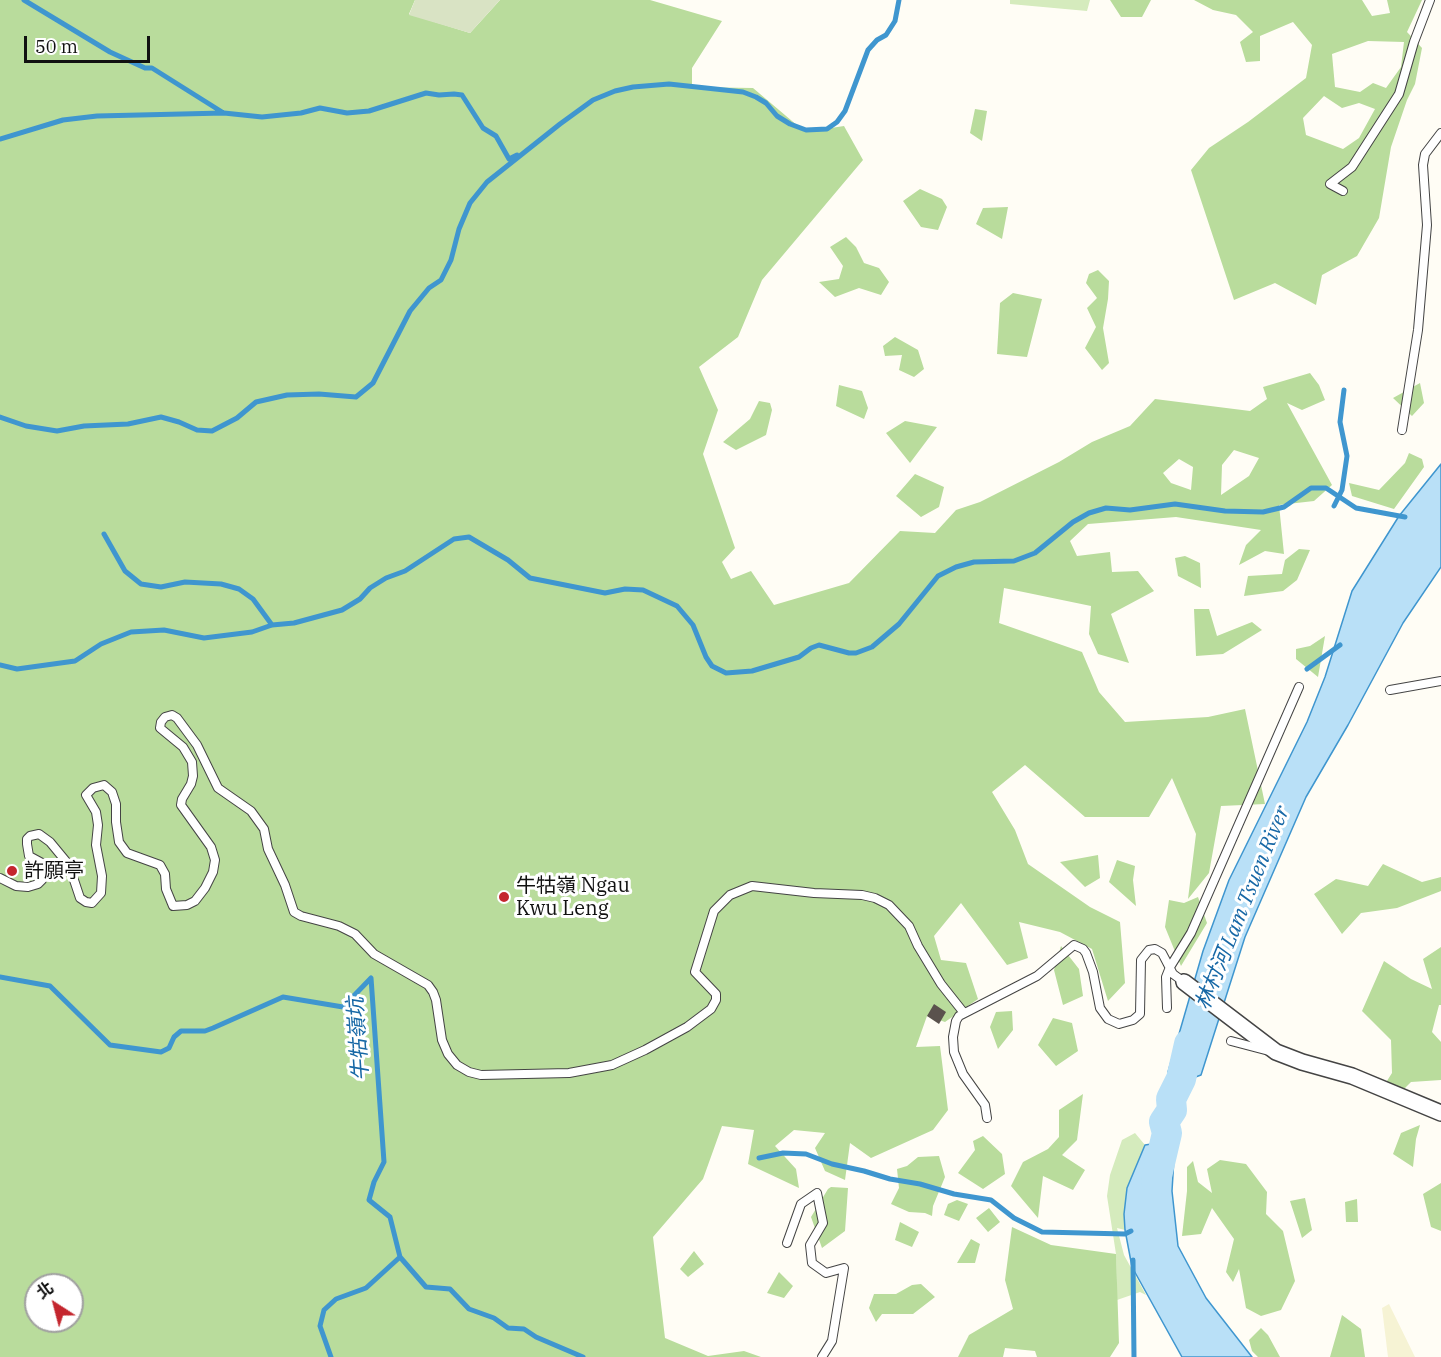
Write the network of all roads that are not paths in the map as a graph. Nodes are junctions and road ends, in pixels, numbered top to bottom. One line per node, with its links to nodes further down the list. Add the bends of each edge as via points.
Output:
1 (1431, 0): 3 (lane, via 1399,94 1352,166 1330,184)
2 (1441, 133): 4 (lane, via 1425,154 1423,165 1426,225 1418,330)
3 (1343, 191)
4 (1402, 430)
5 (1441, 681): 7 (lane)
6 (1299, 687): 9 (lane, via 1191,933)
7 (1390, 690)
8 (0, 878): 12 (lane, via 28,887 42,880 42,863 29,856 27,844 30,836 39,834 69,865 81,898 92,903 101,893 102,876 96,845 96,812 86,795 104,785 112,792 116,804 118,842 127,853 160,866 173,906 195,901 213,872 215,860 211,847 181,805 191,784 192,762 183,747 160,728 165,717 172,715 197,746 218,788 251,811 264,829 268,849 294,912 355,934 374,954 428,985 436,1000 448,1054 469,1072 569,1073 612,1065 687,1027 711,1009 716,1000 716,994 695,972 714,911 730,895 753,886 862,895 889,905 909,926 941,984)
9 (1170, 967): 10 (lane); 11 (lane, via 1166,977); 12 (lane, via 1155,949 1144,954 1140,1014 1127,1023 1119,1024 1100,1008 1089,961 1077,946 1069,948 1037,976)
10 (1184, 982): 14 (street)
11 (1167, 1008)
12 (964, 1013): 16 (lane, via 956,1021 954,1052 963,1074 986,1104)
13 (1231, 1041): 14 (lane)
14 (1276, 1052): 15 (street, via 1352,1076)
15 (1441, 1113)
16 (987, 1118)
17 (787, 1243): 18 (lane, via 801,1204 817,1192 823,1223 810,1245 812,1263 826,1273 844,1268 832,1341)
18 (822, 1357)

